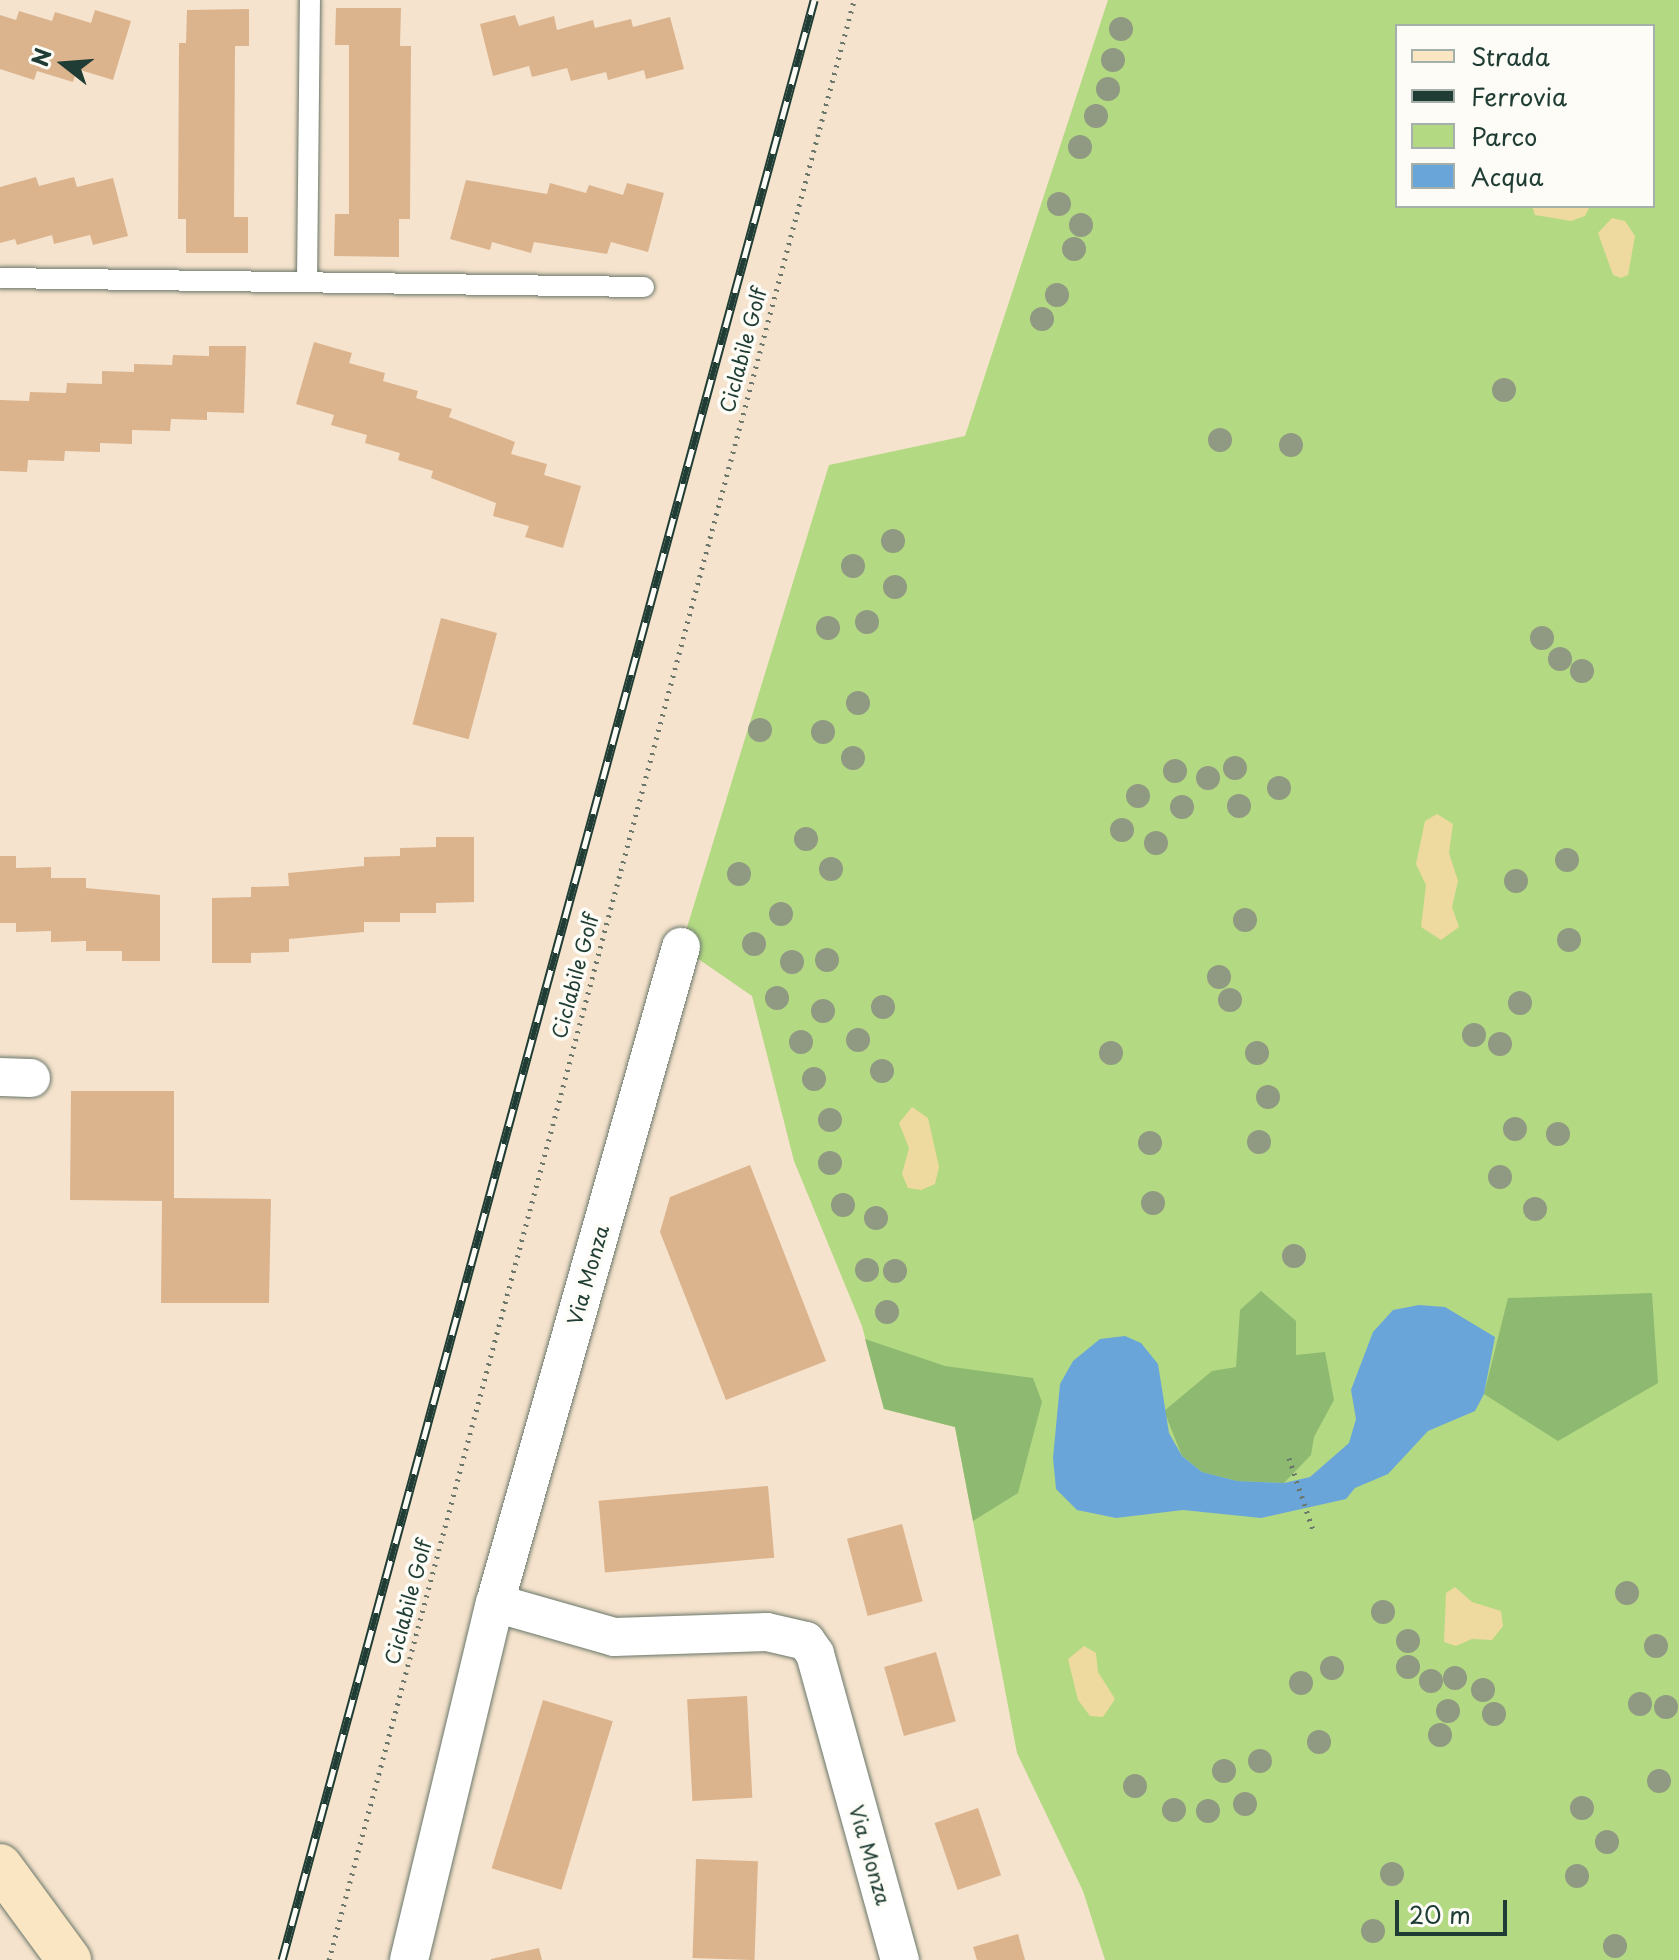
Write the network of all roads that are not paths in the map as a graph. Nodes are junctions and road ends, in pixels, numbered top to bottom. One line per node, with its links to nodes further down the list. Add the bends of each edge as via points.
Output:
1 (310, 0): 3 (lane)
2 (0, 278): 3 (lane)
3 (307, 282): 4 (lane)
4 (644, 287)
5 (681, 947): 6 (street, Via Monza)
6 (495, 1603): 9 (street, Via Monza); 10 (street, Via Monza, via 614,1637 767,1632 806,1641 815,1654)
7 (0, 1866): 8 (main road)
8 (69, 1960)
9 (409, 1960)
10 (900, 1960)

